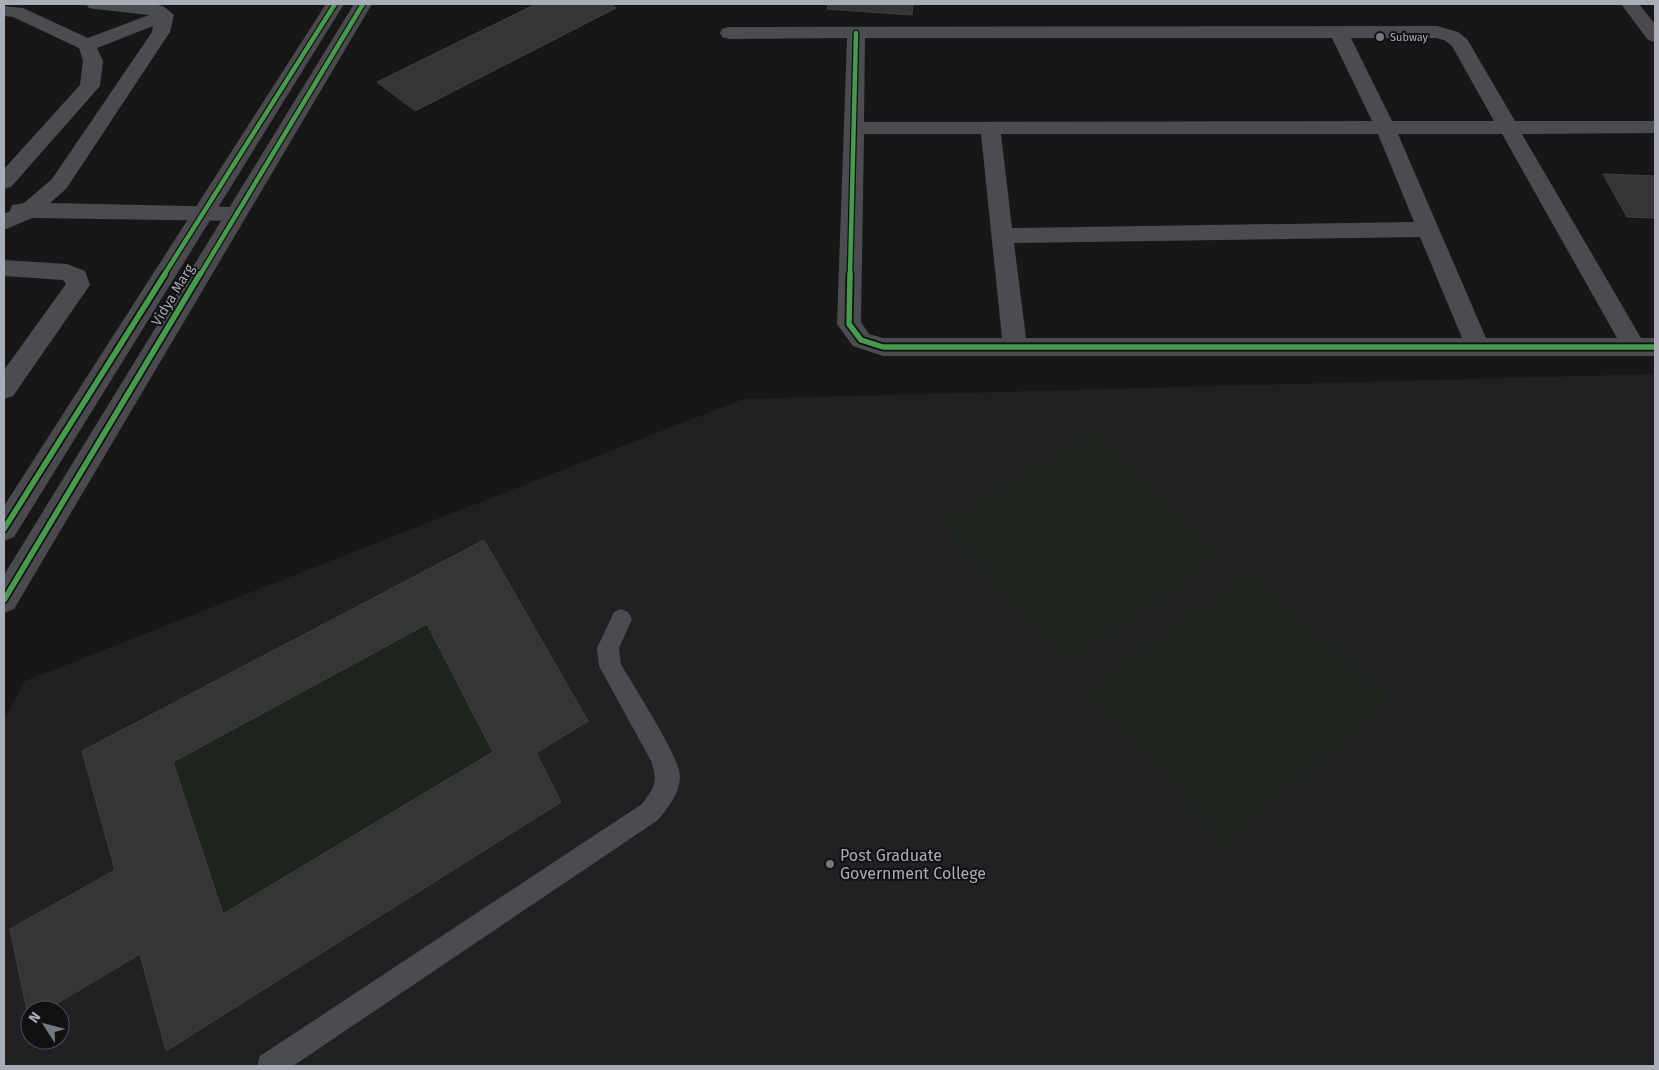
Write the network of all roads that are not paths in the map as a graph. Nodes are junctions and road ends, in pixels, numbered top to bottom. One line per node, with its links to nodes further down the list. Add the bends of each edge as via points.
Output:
1 (39, 4): 8 (street)
2 (95, 4): 7 (street)
3 (335, 4): 23 (main road, Vidya Marg)
4 (363, 4): 24 (main road, Vidya Marg)
5 (1630, 4): 13 (main road)
6 (1651, 4): 9 (main road)
7 (161, 10): 14 (street); 22 (street, via 161,32 60,184)
8 (10, 12): 14 (street)
9 (1655, 16)
10 (729, 33): 12 (street)
11 (1340, 33): 12 (street); 15 (street); 19 (street, via 1437,32 1451,36 1460,44)
12 (856, 34): 17 (street)
13 (1655, 36)
14 (87, 45): 20 (street, via 93,61 90,86)
15 (1385, 127): 18 (street); 19 (street); 26 (street)
16 (1655, 127): 19 (street)
17 (853, 128): 18 (street); 29 (street, via 849,324 861,340 883,347)
18 (990, 128): 27 (street)
19 (1508, 128): 31 (street)
20 (4, 182)
21 (4, 209): 22 (street)
22 (29, 210): 23 (street); 25 (street)
23 (203, 213): 24 (street); 33 (main road, Vidya Marg)
24 (236, 214): 34 (main road, Vidya Marg)
25 (4, 223)
26 (1428, 229): 27 (street); 30 (street)
27 (1002, 236): 29 (street)
28 (4, 268): 32 (street, via 67,272 76,278 78,285)
29 (1015, 347): 30 (street)
30 (1478, 347): 31 (street)
31 (1645, 347)
32 (4, 389)
33 (4, 529)
34 (4, 600)
35 (621, 619): 36 (lane, via 608,648 610,666 661,756 668,776 663,796 650,812)
36 (270, 1066)

